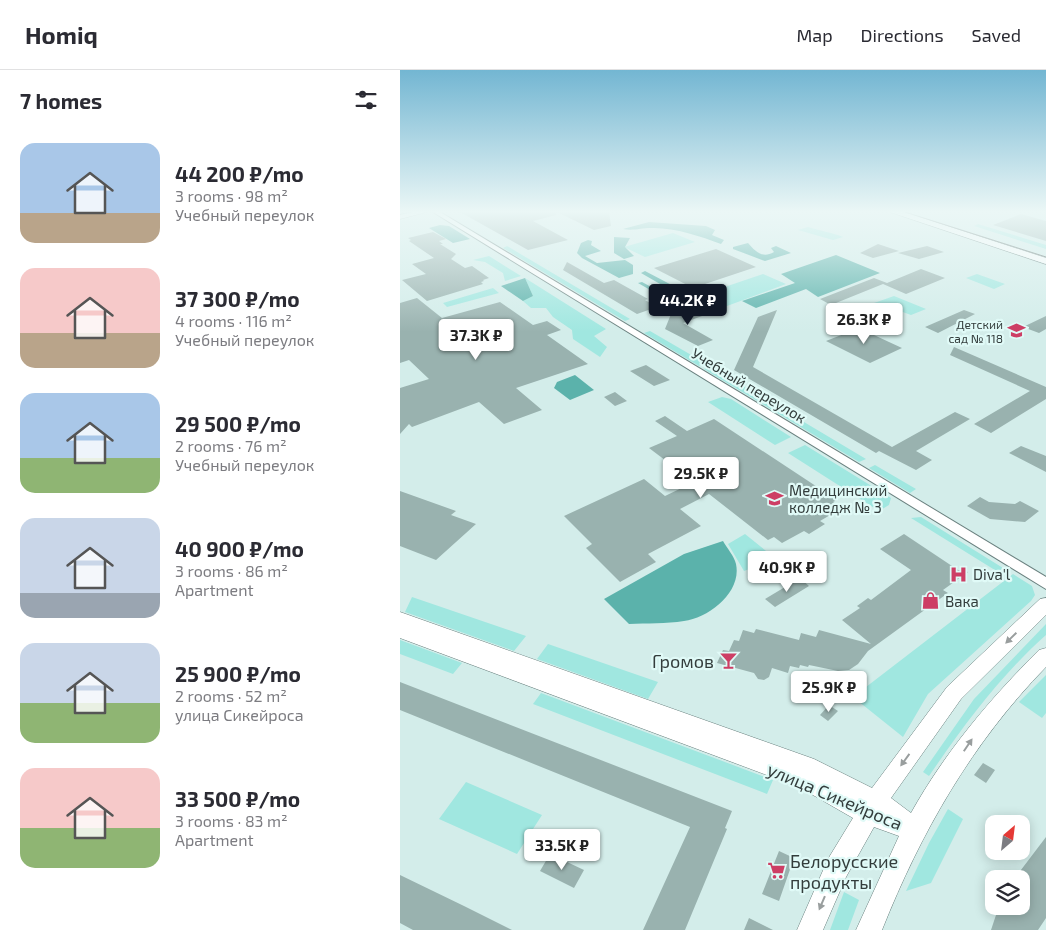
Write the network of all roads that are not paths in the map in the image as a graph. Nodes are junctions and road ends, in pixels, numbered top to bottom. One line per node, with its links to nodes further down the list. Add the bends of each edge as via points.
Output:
1 (502, 252): 4 (street, Учебный переулок)
2 (1021, 252): 3 (main road)
3 (1046, 260)
4 (1046, 584)
5 (1046, 604): 9 (street, one-way to 9, via 954,693)
6 (400, 619): 9 (street, улица Сикейроса, via 814,769)
7 (400, 631): 9 (street, улица Сикейроса)
8 (1046, 655): 10 (street, one-way to 8, via 977,732 1016,684)
9 (872, 807): 10 (street, улица Сикейроса); 11 (street, one-way to 11, via 837,868)
10 (914, 830): 12 (street)
11 (810, 930)
12 (870, 930)

